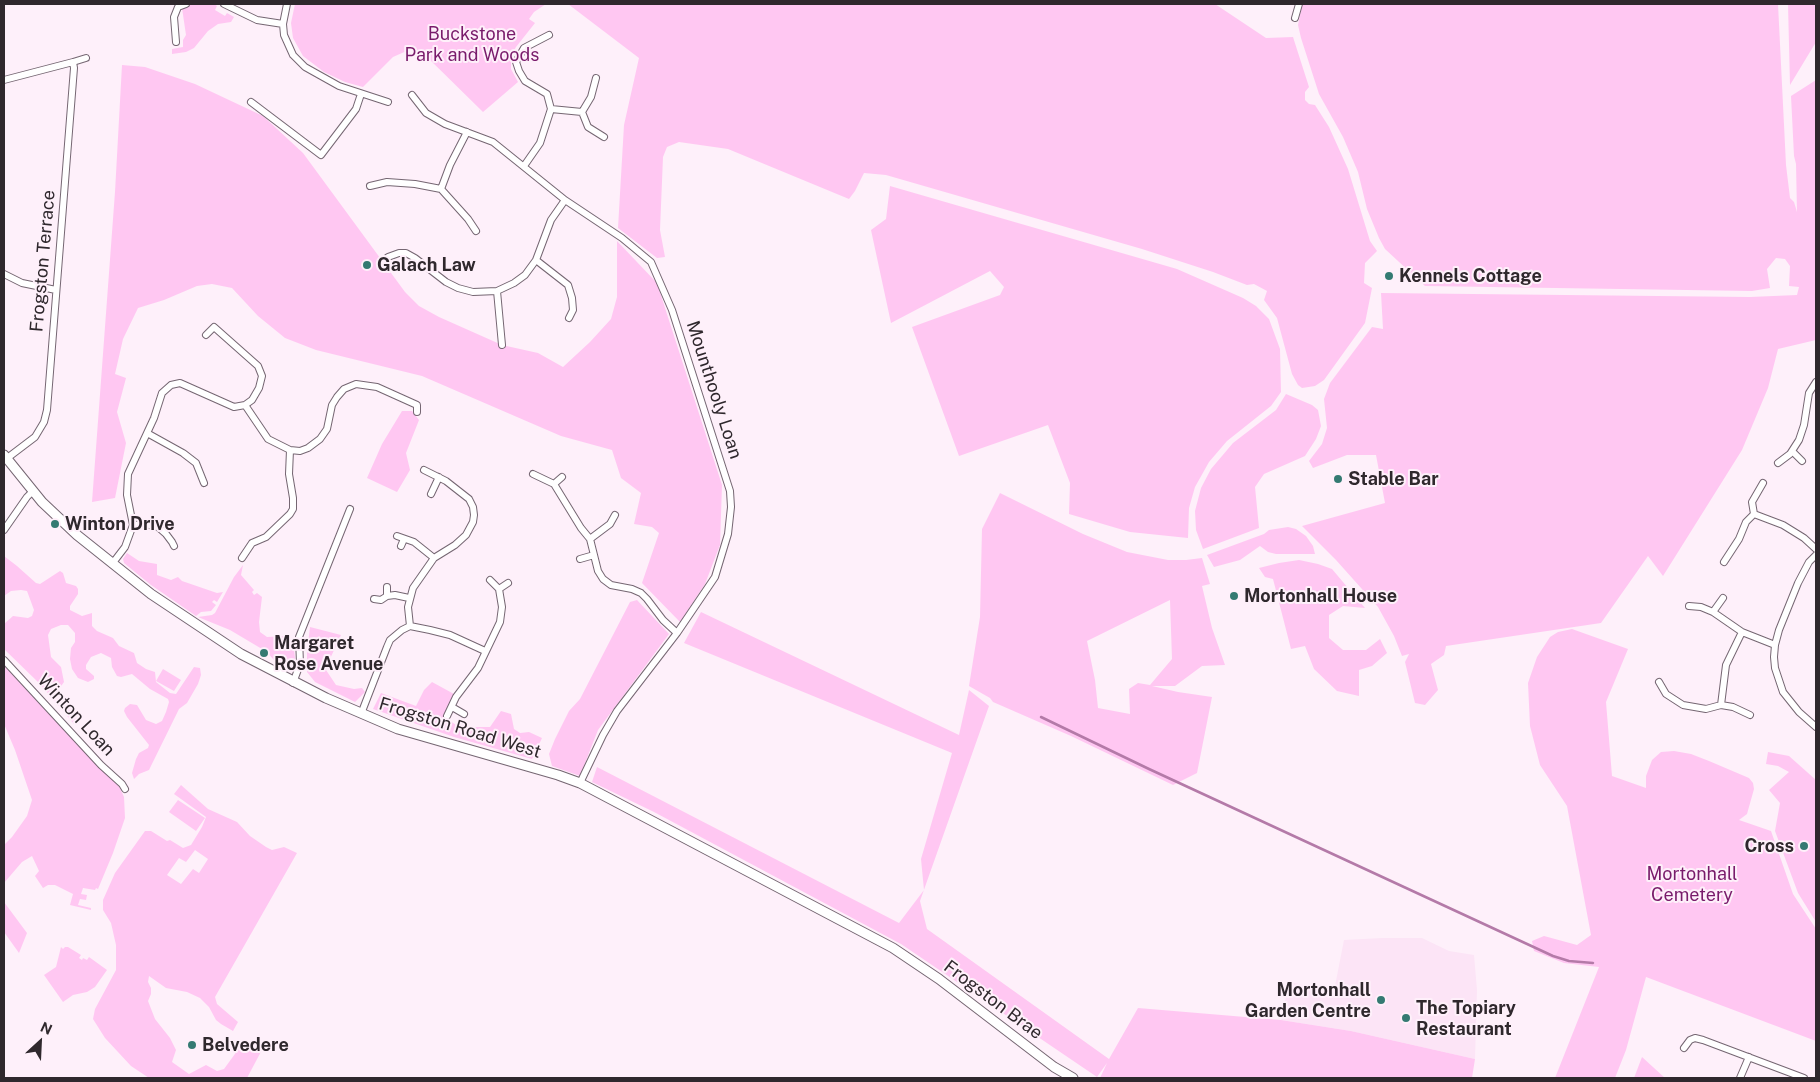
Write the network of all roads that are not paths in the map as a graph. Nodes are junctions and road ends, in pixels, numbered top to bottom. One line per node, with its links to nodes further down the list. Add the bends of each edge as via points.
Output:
1 (186, 4): 8 (street, via 178,7 174,16)
2 (224, 4): 6 (street, via 258,20)
3 (287, 4): 6 (street)
4 (1299, 4): 5 (street)
5 (1295, 18)
6 (283, 24): 13 (street, via 293,55 305,67)
7 (549, 35): 17 (street, via 524,48 516,62 525,81 547,94)
8 (176, 42)
9 (86, 58): 10 (street)
10 (73, 62): 12 (street); 29 (street, Frogston Terrace)
11 (596, 78): 18 (street, via 591,98)
12 (4, 80)
13 (361, 94): 15 (street, via 356,109 321,155); 16 (street)
14 (412, 95): 19 (street, Mounthooly Loan, via 426,113)
15 (251, 102)
16 (388, 102)
17 (551, 109): 18 (street); 21 (street, via 540,143)
18 (582, 112): 20 (street, via 588,127)
19 (466, 132): 21 (street, Mounthooly Loan, via 493,142); 23 (street)
20 (604, 137)
21 (524, 166): 24 (street, Mounthooly Loan)
22 (370, 186): 23 (street, via 387,182)
23 (441, 189): 25 (street)
24 (566, 200): 27 (street, via 551,220); 82 (street, Mounthooly Loan, via 651,262 672,310 730,491 728,534 721,562 709,588)
25 (476, 231)
26 (388, 257): 30 (street, via 406,253 458,288 473,292)
27 (536, 260): 30 (street, via 525,275); 31 (street, via 568,285 573,310)
28 (4, 274): 29 (street, via 22,283)
29 (56, 290): 40 (street, Frogston Terrace, via 44,422 35,437)
30 (497, 291): 33 (street)
31 (569, 318)
32 (206, 335): 35 (street, via 214,327 258,366 262,376 259,388)
33 (502, 345)
34 (1816, 382): 39 (street, via 1809,393 1804,425)
35 (245, 405): 37 (street, via 234,407 180,383 171,385 162,392); 38 (street, via 268,439)
36 (417, 412): 38 (street, via 417,405 377,387 356,384 336,397 327,429 320,439 300,451)
37 (147, 433): 47 (street, via 183,452 196,463); 55 (street, via 128,474 127,495)
38 (290, 450): 65 (street, via 288,474 293,509 266,537 252,543)
39 (1792, 451): 41 (street); 42 (street)
40 (5, 457): 50 (main road, Frogston Road West)
41 (1802, 461)
42 (1778, 463)
43 (424, 470): 45 (street)
44 (533, 474): 49 (street)
45 (439, 477): 51 (street); 66 (street, via 468,499 474,515 466,534)
46 (562, 477): 49 (street)
47 (204, 483)
48 (1763, 483): 53 (street, via 1752,502)
49 (554, 484): 59 (street)
50 (33, 491): 56 (street); 69 (main road, Frogston Road West, via 55,516)
51 (431, 494)
52 (350, 509): 87 (street, via 299,638 300,664)
53 (1754, 514): 62 (street, via 1782,525); 68 (street, via 1746,522)
54 (615, 515): 59 (street, via 610,524)
55 (133, 525): 60 (street, via 158,527); 69 (street, via 125,547)
56 (4, 530)
57 (397, 536): 58 (street)
58 (404, 539): 61 (street); 66 (street, via 414,542)
59 (590, 539): 63 (street)
60 (174, 546)
61 (401, 546)
62 (1816, 548)
63 (594, 555): 67 (street); 82 (street, via 603,579 611,585 641,593)
64 (1816, 555): 83 (street, via 1798,583)
65 (242, 558)
66 (434, 558): 75 (street)
67 (580, 559)
68 (1724, 562)
69 (112, 564): 87 (main road, Frogston Road West, via 195,624)
70 (490, 580): 73 (street)
71 (508, 582): 73 (street)
72 (387, 587): 74 (street)
73 (499, 590): 84 (street, via 502,616)
74 (387, 596): 75 (street); 77 (street, via 381,600)
75 (409, 598): 80 (street)
76 (1722, 598): 79 (street)
77 (374, 599)
78 (1689, 606): 79 (street)
79 (1713, 612): 81 (street)
80 (410, 626): 84 (street, via 450,636); 90 (street, via 390,640)
81 (1742, 632): 83 (street); 88 (street, via 1726,665)
82 (677, 633): 95 (street, Mounthooly Loan, via 617,711)
83 (1775, 645): 94 (street, via 1775,668 1780,687)
84 (485, 651): 89 (street, via 473,676)
85 (4, 660): 96 (street, Winton Loan)
86 (1659, 682): 88 (street, via 1666,694 1683,705 1706,709)
87 (293, 683): 90 (main road, Frogston Road West)
88 (1721, 705): 92 (street)
89 (452, 706): 91 (street); 93 (street)
90 (361, 714): 95 (main road, Frogston Road West, via 398,729)
91 (464, 714)
92 (1750, 715)
93 (447, 716)
94 (1815, 724)
95 (580, 783): 97 (main road, Frogston Road West)
96 (125, 789)
97 (893, 948): 100 (main road, Frogston Brae)
98 (1684, 1048): 99 (street, via 1695,1038)
99 (1749, 1057): 101 (street); 102 (street)
100 (1073, 1078)
101 (1740, 1078)
102 (1804, 1078)

